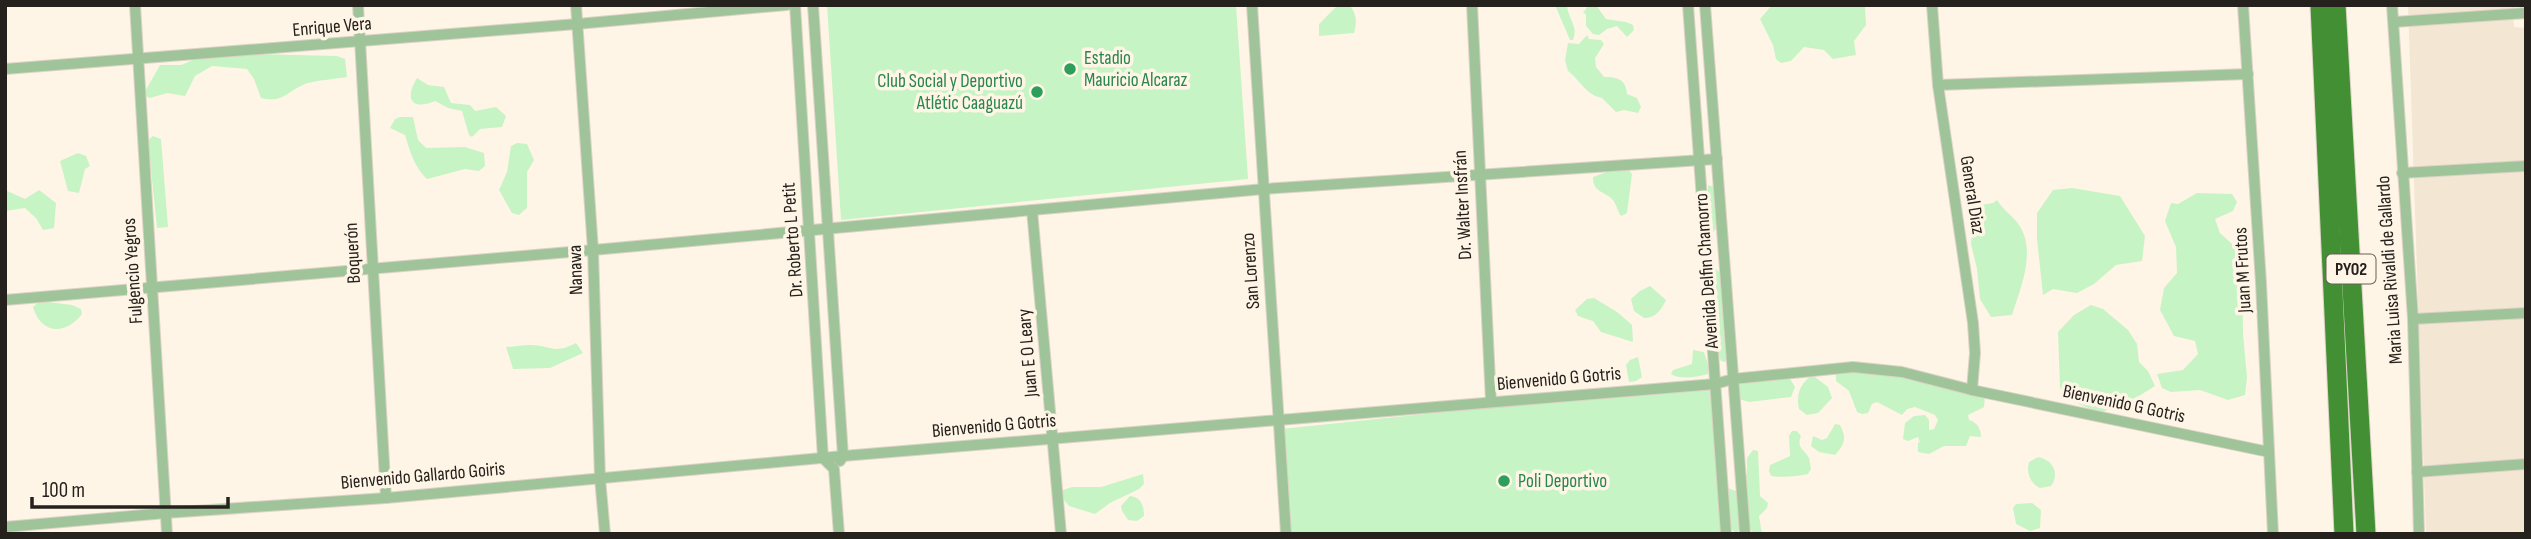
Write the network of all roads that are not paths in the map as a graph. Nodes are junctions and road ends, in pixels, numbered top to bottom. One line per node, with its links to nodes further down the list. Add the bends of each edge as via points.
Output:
1 (135, 5): 20 (street, Fulgencio Yegros)
2 (358, 5): 19 (street, Boquerón)
3 (576, 5): 18 (street, Nanawa)
4 (787, 5): 18 (street, Enrique Vera)
5 (795, 5): 31 (street, Dr. Roberto L Petit)
6 (813, 5): 32 (street, Dr. Roberto L Petit)
7 (1252, 5): 29 (street, San Lorenzo)
8 (1472, 5): 28 (street, Dr. Walter Insfrán)
9 (1688, 5): 25 (street, Avenida Delfin Chamorro)
10 (1705, 5): 24 (street, Avenida Delfin Chamorro)
11 (1932, 5): 23 (street, General Diaz)
12 (2243, 5): 22 (street, Juan M Frutos)
13 (2320, 5): 63 (highway, PY02)
14 (2336, 5): 64 (highway, PY02)
15 (2392, 5): 17 (street, Maria Luisa Rivaldi de Gallardo)
16 (2526, 13): 17 (street)
17 (2393, 22): 27 (street, Maria Luisa Rivaldi de Gallardo)
18 (577, 24): 19 (street, Enrique Vera); 33 (street, Nanawa)
19 (360, 42): 20 (street, Enrique Vera); 34 (street, Boquerón)
20 (138, 60): 21 (street, Enrique Vera); 35 (street, Fulgencio Yegros)
21 (5, 69)
22 (2248, 74): 23 (street); 45 (street, Juan M Frutos)
23 (1938, 85): 41 (street, General Diaz, via 1973,323)
24 (1717, 159): 25 (street); 39 (street, Avenida Delfin Chamorro)
25 (1699, 161): 28 (street); 40 (street, Avenida Delfin Chamorro)
26 (2526, 166): 27 (street)
27 (2402, 173): 38 (street, Maria Luisa Rivaldi de Gallardo)
28 (1479, 175): 29 (street); 42 (street, Dr. Walter Insfrán)
29 (1264, 189): 30 (street); 43 (street, San Lorenzo)
30 (1032, 210): 32 (street); 44 (street, Juan E O Leary)
31 (810, 229): 32 (street); 33 (street); 47 (street, Dr. Roberto L Petit)
32 (828, 229): 46 (street, Dr. Roberto L Petit)
33 (593, 250): 34 (street); 51 (street, Nanawa)
34 (371, 269): 35 (street); 52 (street, Boquerón)
35 (152, 288): 36 (street); 53 (street, Fulgencio Yegros)
36 (5, 300)
37 (2526, 313): 38 (street)
38 (2413, 319): 50 (street, Maria Luisa Rivaldi de Gallardo)
39 (1732, 379): 40 (street, Bienvenido G Gotris); 41 (street, Bienvenido G Gotris, via 1853,367 1902,372); 61 (street, Avenida Delfin Chamorro)
40 (1715, 384): 42 (street, Bienvenido G Gotris); 60 (street, Avenida Delfin Chamorro)
41 (1972, 390): 45 (street, Bienvenido G Gotris)
42 (1491, 402): 43 (street, Bienvenido G Gotris)
43 (1278, 420): 44 (street, Bienvenido G Gotris); 59 (street, San Lorenzo)
44 (1053, 439): 46 (street, Bienvenido G Gotris); 58 (street, Juan E O Leary)
45 (2269, 452): 62 (street, Juan M Frutos)
46 (844, 456): 47 (street, Bienvenido Gallardo Goiris); 49 (street)
47 (823, 458): 49 (street); 51 (street, Bienvenido Gallardo Goiris)
48 (2526, 464): 50 (street)
49 (834, 469): 57 (street)
50 (2417, 472): 65 (street, Maria Luisa Rivaldi de Gallardo)
51 (600, 478): 52 (street, Bienvenido Gallardo Goiris); 56 (street, Nanawa)
52 (386, 498): 53 (street, Bienvenido Gallardo Goiris)
53 (166, 513): 54 (street, Bienvenido Gallardo Goiris); 55 (street, Fulgencio Yegros)
54 (5, 527)
55 (167, 534)
56 (605, 534)
57 (839, 534)
58 (1062, 534)
59 (1286, 534)
60 (1726, 534)
61 (1745, 534)
62 (2273, 534)
63 (2344, 534)
64 (2366, 534)
65 (2419, 534)

